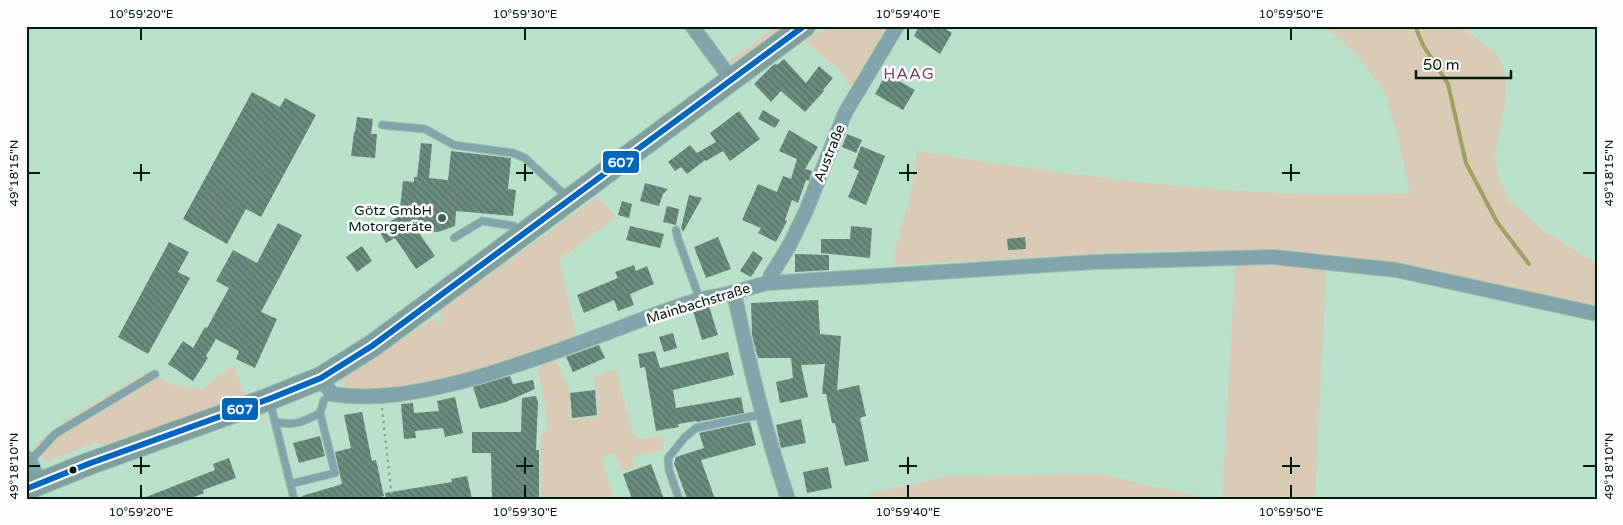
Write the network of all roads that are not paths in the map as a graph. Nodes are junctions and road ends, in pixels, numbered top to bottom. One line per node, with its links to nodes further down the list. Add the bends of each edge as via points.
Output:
1 (692, 26): 4 (street)
2 (804, 26): 4 (main road)
3 (897, 26): 10 (street, Austraße, via 845,113 806,211)
4 (732, 80): 6 (main road)
5 (382, 125): 6 (lane, via 425,129 454,145 513,153 525,158)
6 (571, 201): 8 (main road)
7 (676, 230): 12 (lane)
8 (522, 237): 9 (lane, via 514,226 482,221); 15 (main road, via 372,346)
9 (454, 238)
10 (768, 283): 11 (street, Mainbachstraße); 13 (street, Mainbachstraße, via 1095,262 1273,257 1396,270)
11 (734, 293): 12 (street, Mainbachstraße); 18 (street, via 747,359)
12 (700, 300): 15 (street, Mainbachstraße, via 499,372 442,386 381,397 352,397)
13 (1597, 314)
14 (155, 374): 20 (lane, via 55,434)
15 (326, 386): 16 (main road); 17 (lane)
16 (270, 399): 19 (lane); 22 (main road)
17 (320, 413): 19 (lane, via 290,425); 21 (lane, via 335,473)
18 (763, 414): 24 (lane, via 696,428 685,437 668,458); 25 (street)
19 (275, 422): 21 (lane)
20 (28, 459): 22 (street)
21 (290, 484): 23 (lane)
22 (33, 485)
23 (294, 499)
24 (679, 499)
25 (788, 499)

